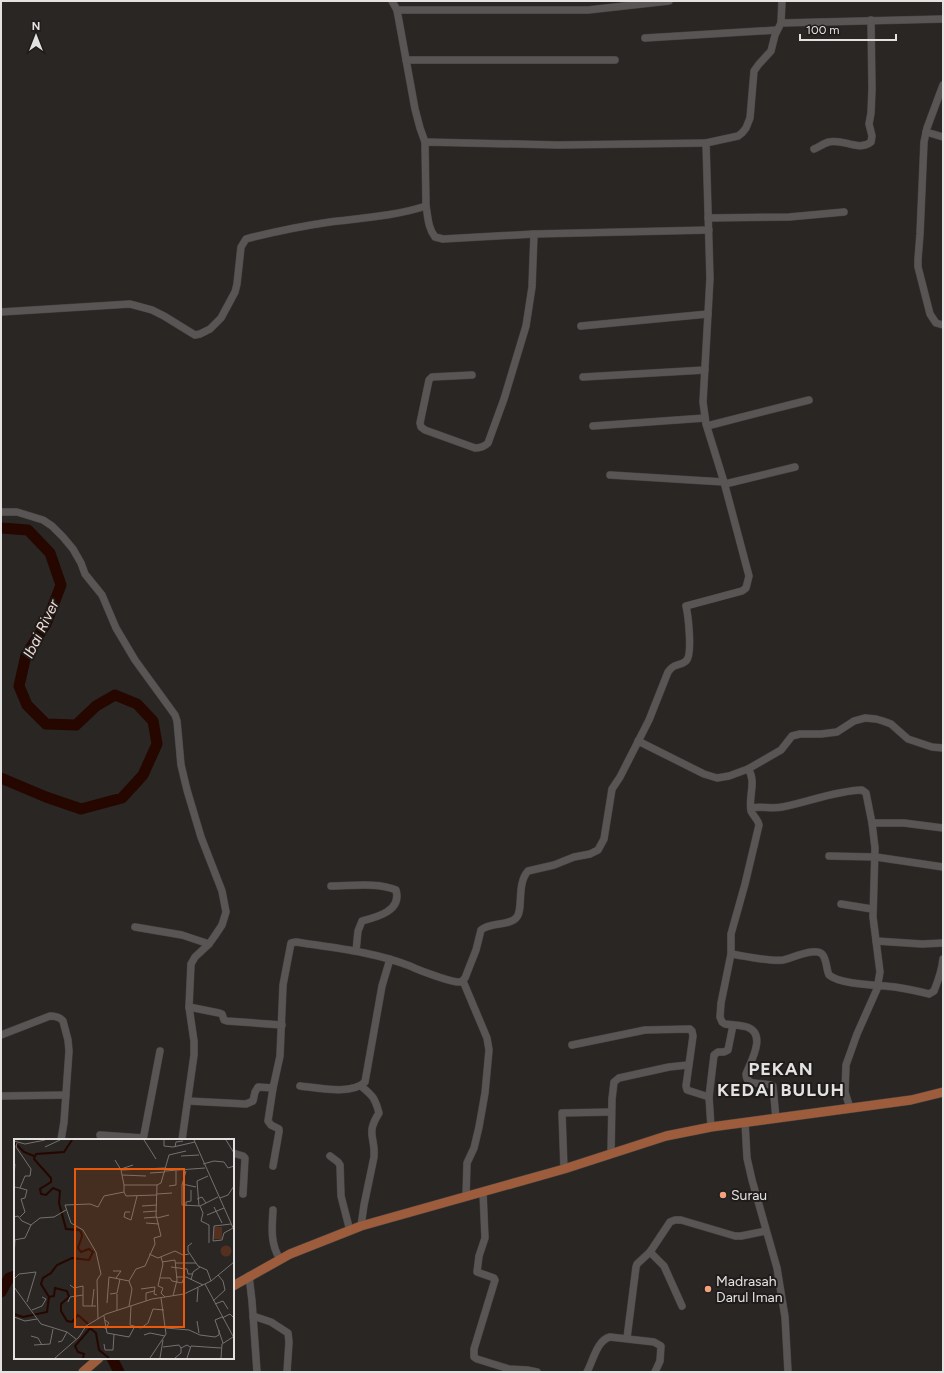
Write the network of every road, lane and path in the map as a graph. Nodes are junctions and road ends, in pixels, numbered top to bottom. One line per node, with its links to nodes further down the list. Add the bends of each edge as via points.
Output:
1 (669, 1): 3 (street, via 588,10)
2 (782, 1): 6 (street)
3 (396, 4): 9 (street)
4 (943, 19): 5 (street)
5 (871, 20): 6 (street); 16 (street, via 871,142 865,145 828,142)
6 (781, 23): 7 (street)
7 (777, 30): 8 (street); 15 (street, via 771,51 754,70 750,118 746,128 738,136)
8 (645, 38)
9 (406, 60): 10 (street); 14 (street, via 415,109)
10 (615, 60)
11 (943, 85): 12 (street)
12 (926, 132): 13 (street); 24 (street, via 923,147 918,267 930,314 936,323)
13 (943, 137)
14 (426, 142): 15 (street, via 550,145); 17 (street)
15 (706, 143): 19 (street)
16 (814, 149)
17 (426, 206): 21 (street, via 432,233 439,239); 22 (street, via 401,213 320,224 246,239 241,247 235,292 221,318 210,329 200,334 195,335 152,310 130,304)
18 (844, 212): 19 (street, via 789,217)
19 (708, 218): 20 (street)
20 (709, 230): 21 (street); 23 (street)
21 (534, 234): 27 (street, via 526,326 488,443 480,448 425,430 420,423 429,380 432,377)
22 (1, 312)
23 (708, 314): 25 (street); 26 (street)
24 (943, 325)
25 (581, 326)
26 (705, 370): 28 (street); 30 (street)
27 (472, 375)
28 (583, 376)
29 (809, 400): 32 (street)
30 (705, 418): 31 (street); 32 (street)
31 (593, 426)
32 (707, 426): 35 (street)
33 (795, 467): 35 (street)
34 (610, 475): 35 (street)
35 (724, 483): 37 (street, via 749,576 748,583 742,591 686,606 689,657 684,662 672,666 668,672)
36 (1, 512): 52 (street, via 17,512 43,520 63,537 73,549 85,574 102,595 116,628 135,660 175,716 187,790 201,837 222,891 226,912 219,931)
37 (638, 741): 39 (street, via 711,777 722,778); 57 (street, via 612,788 604,839 598,850 554,866 528,871 522,880 518,915 511,921 487,926 481,930)
38 (943, 748): 39 (street, via 908,739 890,724 865,718 854,721 837,732 792,736 781,750)
39 (748, 769): 40 (street, via 752,777)
40 (751, 808): 41 (street, via 782,807 843,791 862,790 866,793); 54 (street, via 759,825 746,884 732,930)
41 (872, 823): 42 (street, via 904,823); 44 (street)
42 (943, 828)
43 (829, 856): 44 (street)
44 (876, 857): 45 (street); 48 (street)
45 (943, 867)
46 (330, 886): 53 (street, via 377,886 396,890 396,901 390,910 362,921)
47 (841, 904): 48 (street)
48 (872, 909): 50 (street)
49 (135, 927): 52 (street)
50 (876, 941): 51 (street); 58 (street, via 880,972)
51 (943, 943)
52 (209, 944): 59 (street, via 192,960)
53 (356, 951): 55 (street); 60 (street, via 291,943 284,985)
54 (731, 954): 58 (street, via 779,960 818,952 825,958 828,975 832,978); 61 (street, via 720,1016 722,1022)
55 (390, 959): 57 (street, via 457,982); 67 (street, via 382,986 365,1082)
56 (943, 959): 58 (street, via 938,981 932,993)
57 (463, 981): 90 (street, via 487,1038 489,1050 479,1127 467,1163)
58 (878, 986): 74 (street, via 846,1065 845,1092)
59 (189, 1007): 60 (street, via 222,1014 227,1022); 73 (street, via 194,1055)
60 (282, 1025): 68 (street, via 280,1056)
61 (733, 1025): 72 (street, via 728,1050 714,1055); 76 (street, via 748,1028 757,1037 746,1078 750,1083 767,1083 773,1086)
62 (1, 1035): 70 (street, via 50,1016 61,1019 67,1032 69,1051)
63 (572, 1044): 65 (street, via 645,1030 690,1029 693,1036)
64 (160, 1051): 81 (street)
65 (688, 1065): 72 (street, via 687,1090); 75 (street, via 669,1066 618,1078 614,1082)
66 (300, 1086): 67 (street, via 336,1089)
67 (361, 1086): 92 (street, via 376,1101 378,1113 371,1134 374,1157)
68 (273, 1088): 73 (street, via 258,1087 253,1101 246,1104); 86 (street, via 268,1121 280,1132)
69 (943, 1092): 74 (main road, via 911,1100)
70 (66, 1095): 71 (street); 80 (street)
71 (1, 1096)
72 (709, 1097): 78 (street)
73 (188, 1101): 82 (street)
74 (850, 1108): 76 (main road)
75 (611, 1112): 84 (street); 87 (street, via 562,1113)
76 (776, 1119): 77 (main road)
77 (744, 1122): 78 (main road); 94 (street, via 747,1158)
78 (711, 1127): 84 (main road, via 666,1136)
79 (100, 1135): 81 (street)
80 (61, 1139)
81 (143, 1139)
82 (182, 1139)
83 (234, 1153): 89 (street, via 246,1158)
84 (611, 1154): 87 (main road)
85 (330, 1156): 93 (street, via 340,1165 341,1196)
86 (273, 1166)
87 (564, 1169): 88 (main road)
88 (483, 1192): 90 (main road); 103 (street, via 485,1238 477,1272 495,1280 474,1349 474,1357)
89 (243, 1194)
90 (466, 1197): 92 (main road)
91 (273, 1210): 96 (street, via 273,1244)
92 (362, 1226): 93 (main road)
93 (350, 1231): 96 (main road)
94 (766, 1231): 95 (street, via 735,1236 675,1220 670,1222); 110 (street, via 778,1268 785,1317)
95 (650, 1252): 99 (street, via 664,1266); 101 (street, via 636,1267)
96 (280, 1259): 97 (main road)
97 (248, 1276): 98 (main road); 100 (street)
98 (234, 1285)
99 (682, 1306)
100 (253, 1316): 105 (street); 106 (street, via 288,1333)
101 (627, 1338): 108 (street, via 610,1337 603,1340); 109 (street, via 660,1344 661,1358)
102 (98, 1359): 104 (main road)
103 (517, 1371): 107 (street)
104 (83, 1372)
105 (257, 1372)
106 (287, 1372)
107 (537, 1372)
108 (587, 1372)
109 (654, 1372)
110 (788, 1372)

